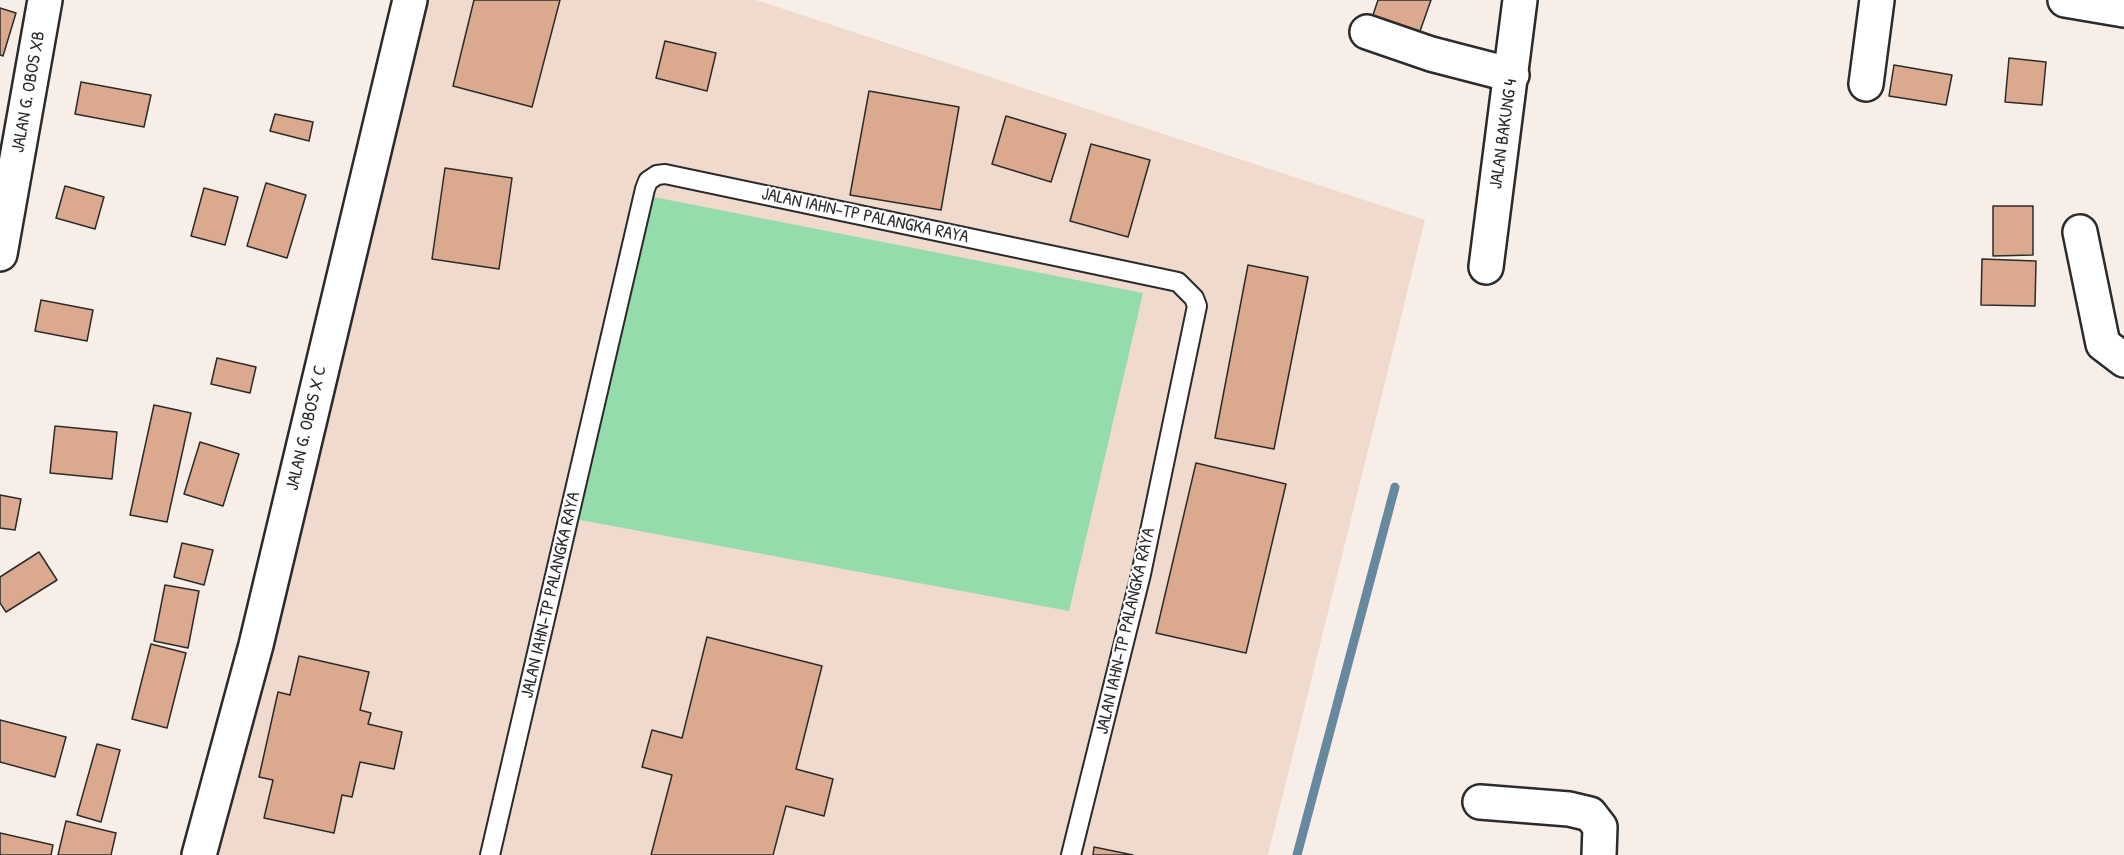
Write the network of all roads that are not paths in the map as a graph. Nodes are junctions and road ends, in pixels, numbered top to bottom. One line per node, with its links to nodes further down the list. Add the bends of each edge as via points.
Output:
1 (45, 0): 11 (street, JALAN G. OBOS XB)
2 (410, 0): 15 (street, JALAN G. OBOS X C, via 256,645)
3 (1520, 0): 8 (street, JALAN BAKUNG 4)
4 (1877, 0): 9 (street)
5 (2065, 0): 6 (street)
6 (2124, 10)
7 (1367, 32): 8 (street)
8 (1512, 75): 12 (street, JALAN BAKUNG 4)
9 (1866, 84)
10 (2080, 232): 13 (street, via 2103,344)
11 (0, 254)
12 (1486, 267)
13 (2124, 360)
14 (1480, 802): 18 (street, via 1590,814 1600,827)
15 (199, 855)
16 (490, 855): 17 (lane, JALAN IAHN-TP PALANGKA RAYA, via 645,189 648,181 665,174 1178,282 1194,298 1197,306 1141,574)
17 (1071, 855)
18 (1599, 855)

